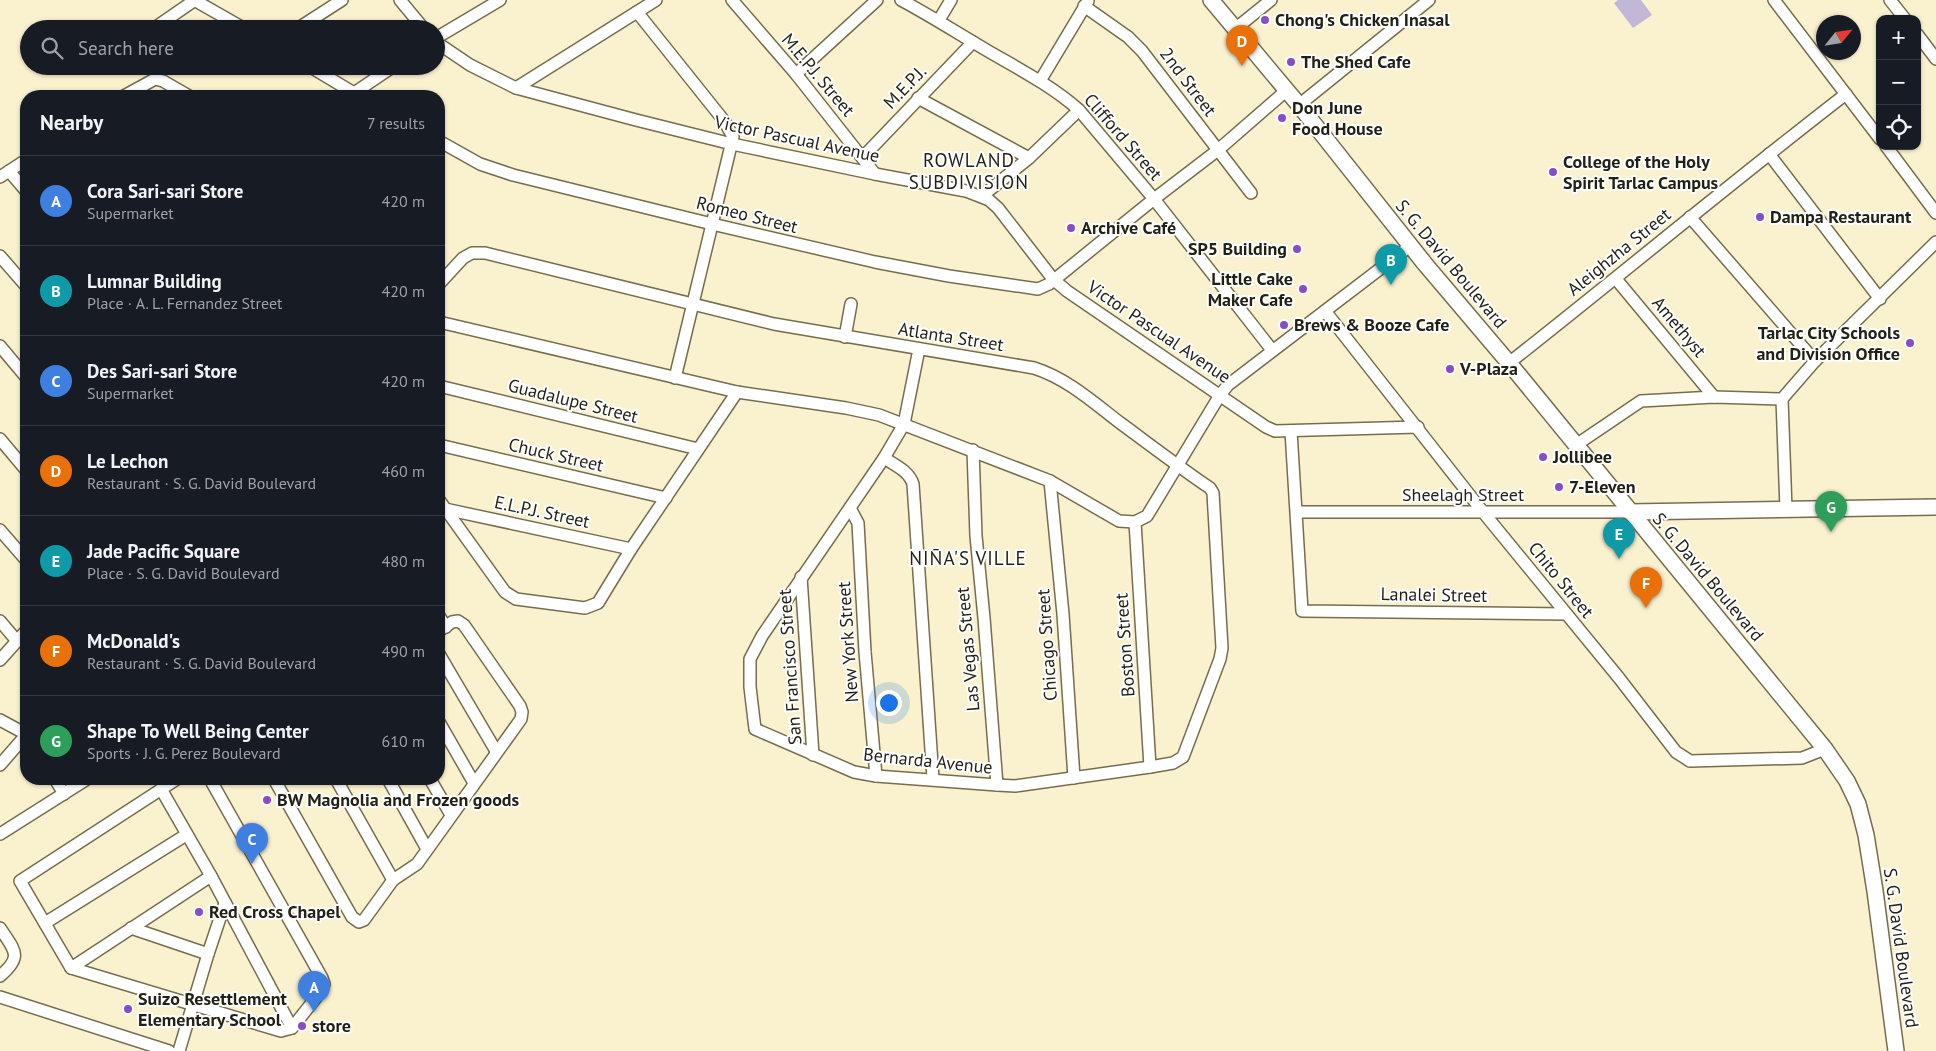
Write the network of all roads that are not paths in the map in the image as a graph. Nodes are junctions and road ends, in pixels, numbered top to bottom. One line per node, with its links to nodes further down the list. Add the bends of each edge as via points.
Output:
1 (195, 0): 18 (street); 19 (street)
2 (342, 0): 20 (street)
3 (400, 0): 21 (street)
4 (500, 0): 24 (street)
5 (656, 0): 16 (street)
6 (732, 0): 29 (street, M.E.P.J. Street)
7 (877, 0): 29 (street)
8 (901, 0): 22 (street, Clifford Street)
9 (952, 0): 22 (street)
10 (1211, 0): 23 (street, S. G. David Boulevard)
11 (1271, 0): 23 (street)
12 (1429, 0): 41 (street)
13 (1774, 0): 39 (street)
14 (1890, 0): 17 (street)
15 (1086, 3): 32 (street); 46 (street, 2nd Street, via 1142,51)
16 (637, 12): 33 (street); 45 (street, via 725,122 733,137)
17 (1902, 15)
18 (166, 20)
19 (229, 20)
20 (311, 20)
21 (417, 20)
22 (939, 20): 26 (street, Clifford Street)
23 (1235, 29): 38 (street, S. G. David Boulevard)
24 (445, 34)
25 (1921, 39): 28 (street)
26 (973, 42): 32 (street, Clifford Street); 40 (street, M.E.P.J.)
27 (445, 47): 33 (street, Victor Pascual Avenue, via 470,65)
28 (1936, 59)
29 (796, 74): 49 (street, M.E.P.J. Street)
30 (324, 75): 36 (street)
31 (382, 75): 37 (street)
32 (1040, 81): 42 (street, Clifford Street)
33 (516, 88): 45 (street, Victor Pascual Avenue)
34 (135, 90): 35 (street, via 155,79)
35 (179, 90)
36 (348, 90)
37 (363, 90)
38 (1286, 90): 41 (street, S. G. David Boulevard); 46 (street)
39 (1846, 94): 43 (street); 48 (street, Aleighzha Street)
40 (918, 98): 49 (street, M.E.P.J.); 50 (street)
41 (1299, 105): 62 (street, S. G. David Boulevard)
42 (1079, 110): 50 (street); 57 (street, Clifford Street)
43 (1876, 133)
44 (445, 144): 60 (street, Romeo Street, via 480,164 514,175)
45 (732, 144): 53 (street, Victor Pascual Avenue); 60 (street)
46 (1218, 150): 55 (street, 2nd Street); 57 (street)
47 (1889, 150): 58 (street)
48 (1768, 154): 59 (street, Aleighzha Street); 68 (street)
49 (863, 157): 53 (street, M.E.P.J. Street)
50 (1028, 158): 56 (street)
51 (20, 164): 52 (street)
52 (4, 174): 54 (street)
53 (875, 174): 56 (street, Victor Pascual Avenue)
54 (20, 186)
55 (1251, 193)
56 (982, 196): 66 (street, Victor Pascual Avenue, via 998,208)
57 (1154, 199): 66 (street); 76 (street, Clifford Street)
58 (1936, 213)
59 (1690, 217): 67 (street, Aleighzha Street); 77 (street)
60 (712, 224): 66 (street, Romeo Street, via 875,262 976,280 1044,288); 69 (street)
61 (1936, 242): 68 (street)
62 (1410, 246): 71 (street); 78 (street, S. G. David Boulevard)
63 (0, 256): 65 (street)
64 (445, 278): 69 (street, Atlanta Street, via 463,258 472,253 485,253)
65 (20, 279)
66 (1053, 279): 83 (street, Victor Pascual Avenue)
67 (1616, 279): 78 (street, Aleighzha Street); 84 (street, Amethyst)
68 (1880, 299): 77 (street)
69 (692, 303): 73 (street, Atlanta Street, via 774,324); 80 (street)
70 (851, 304): 73 (street)
71 (1325, 311): 76 (street); 87 (street, Chito Street)
72 (445, 323): 80 (street)
73 (845, 337): 75 (street, Atlanta Street)
74 (0, 346): 79 (street)
75 (919, 350): 86 (street, Bernarda Avenue); 96 (street, Atlanta Street, via 1034,368 1052,374)
76 (1272, 350): 83 (street)
77 (1815, 361): 85 (street)
78 (1508, 363): 90 (street, S. G. David Boulevard)
79 (20, 370)
80 (675, 378): 82 (street)
81 (445, 387): 92 (street, Guadalupe Street)
82 (737, 392): 86 (street, via 846,408); 92 (street)
83 (1220, 395): 88 (street, Victor Pascual Avenue, via 1266,427 1275,431); 96 (street)
84 (1714, 397): 85 (street); 90 (street, via 1641,401)
85 (1782, 399): 103 (street)
86 (904, 424): 93 (street); 94 (street, Bernarda Avenue)
87 (1418, 427): 88 (street, Victor Pascual Avenue); 105 (street, Chito Street)
88 (1292, 431): 104 (street)
89 (0, 439): 95 (street)
90 (1576, 445): 106 (street, S. G. David Boulevard)
91 (445, 446): 98 (street, Chuck Street)
92 (698, 449): 98 (street)
93 (973, 450): 97 (street); 140 (street, Las Vegas Street, via 976,536)
94 (884, 458): 101 (street, Bernarda Avenue); 130 (street, via 906,472 913,484)
95 (20, 463)
96 (1177, 466): 107 (street, via 1147,516); 127 (street, Bernarda Avenue, via 1213,493 1222,648 1184,757 1173,763)
97 (1050, 481): 107 (street, via 1119,521); 129 (street, Chicago Street)
98 (666, 498): 109 (street)
99 (445, 506): 109 (street, E.L.P.J. Street)
100 (1936, 507): 103 (street)
101 (850, 508): 111 (street, Bernarda Avenue); 128 (street, New York Street, via 858,523)
102 (445, 509): 109 (street, via 505,592 516,599 585,608 598,603)
103 (1786, 509): 106 (street)
104 (1297, 512): 105 (street, Sheelagh Street); 112 (street, Lanalei Street, via 1302,610)
105 (1484, 512): 106 (street, Sheelagh Street); 112 (street, Chito Street)
106 (1630, 512): 123 (street, S. G. David Boulevard)
107 (1135, 522): 127 (street, Boston Street)
108 (0, 530): 110 (street)
109 (631, 549)
110 (20, 553)
111 (802, 577): 125 (street, San Francisco Street); 125 (street, Bernarda Avenue, via 750,659 750,687 755,729)
112 (1566, 614): 123 (street, Chito Street, via 1676,752 1690,761 1802,758)
113 (0, 621): 116 (street)
114 (445, 626): 124 (street, via 452,622 464,625 522,712 521,719)
115 (20, 638): 116 (street)
116 (17, 641): 117 (street)
117 (0, 660)
118 (445, 664): 124 (street)
119 (0, 720): 120 (street)
120 (20, 732)
121 (445, 732): 131 (street)
122 (20, 742): 126 (street)
123 (1824, 749): 162 (street, S. G. David Boulevard, via 1858,804 1866,835)
124 (496, 751): 131 (street)
125 (813, 755): 128 (street, Bernarda Avenue, via 854,772)
126 (0, 765)
127 (1150, 767): 129 (street, Bernarda Avenue)
128 (876, 776): 130 (street, Bernarda Avenue)
129 (1074, 778): 140 (street, Bernarda Avenue, via 1015,786)
130 (932, 779): 140 (street, Bernarda Avenue)
131 (474, 782): 143 (street)
132 (59, 785): 142 (street)
133 (78, 785): 142 (street)
134 (167, 785): 141 (street)
135 (213, 785): 158 (street, via 324,984)
136 (277, 785): 148 (street, via 352,917 359,922 364,920)
137 (339, 785): 148 (street)
138 (391, 785): 146 (street)
139 (434, 785): 143 (street)
140 (997, 785)
141 (161, 789): 145 (street); 150 (street, via 20,880)
142 (64, 794): 144 (street)
143 (451, 815): 146 (street)
144 (0, 834)
145 (186, 835): 147 (street); 150 (street)
146 (427, 849): 148 (street, via 417,864)
147 (210, 876): 149 (street); 152 (street)
148 (393, 880)
149 (225, 903): 153 (street); 158 (street)
150 (44, 923): 154 (street)
151 (0, 928): 155 (street, via 15,951 15,960)
152 (131, 928): 153 (street); 154 (street)
153 (208, 954): 157 (street)
154 (72, 968): 157 (street)
155 (0, 976)
156 (0, 998): 159 (street)
157 (192, 1005): 158 (street, via 280,1031); 161 (street)
158 (292, 1028)
159 (140, 1047): 160 (street)
160 (170, 1051)
161 (179, 1051)
162 (1896, 1051)

